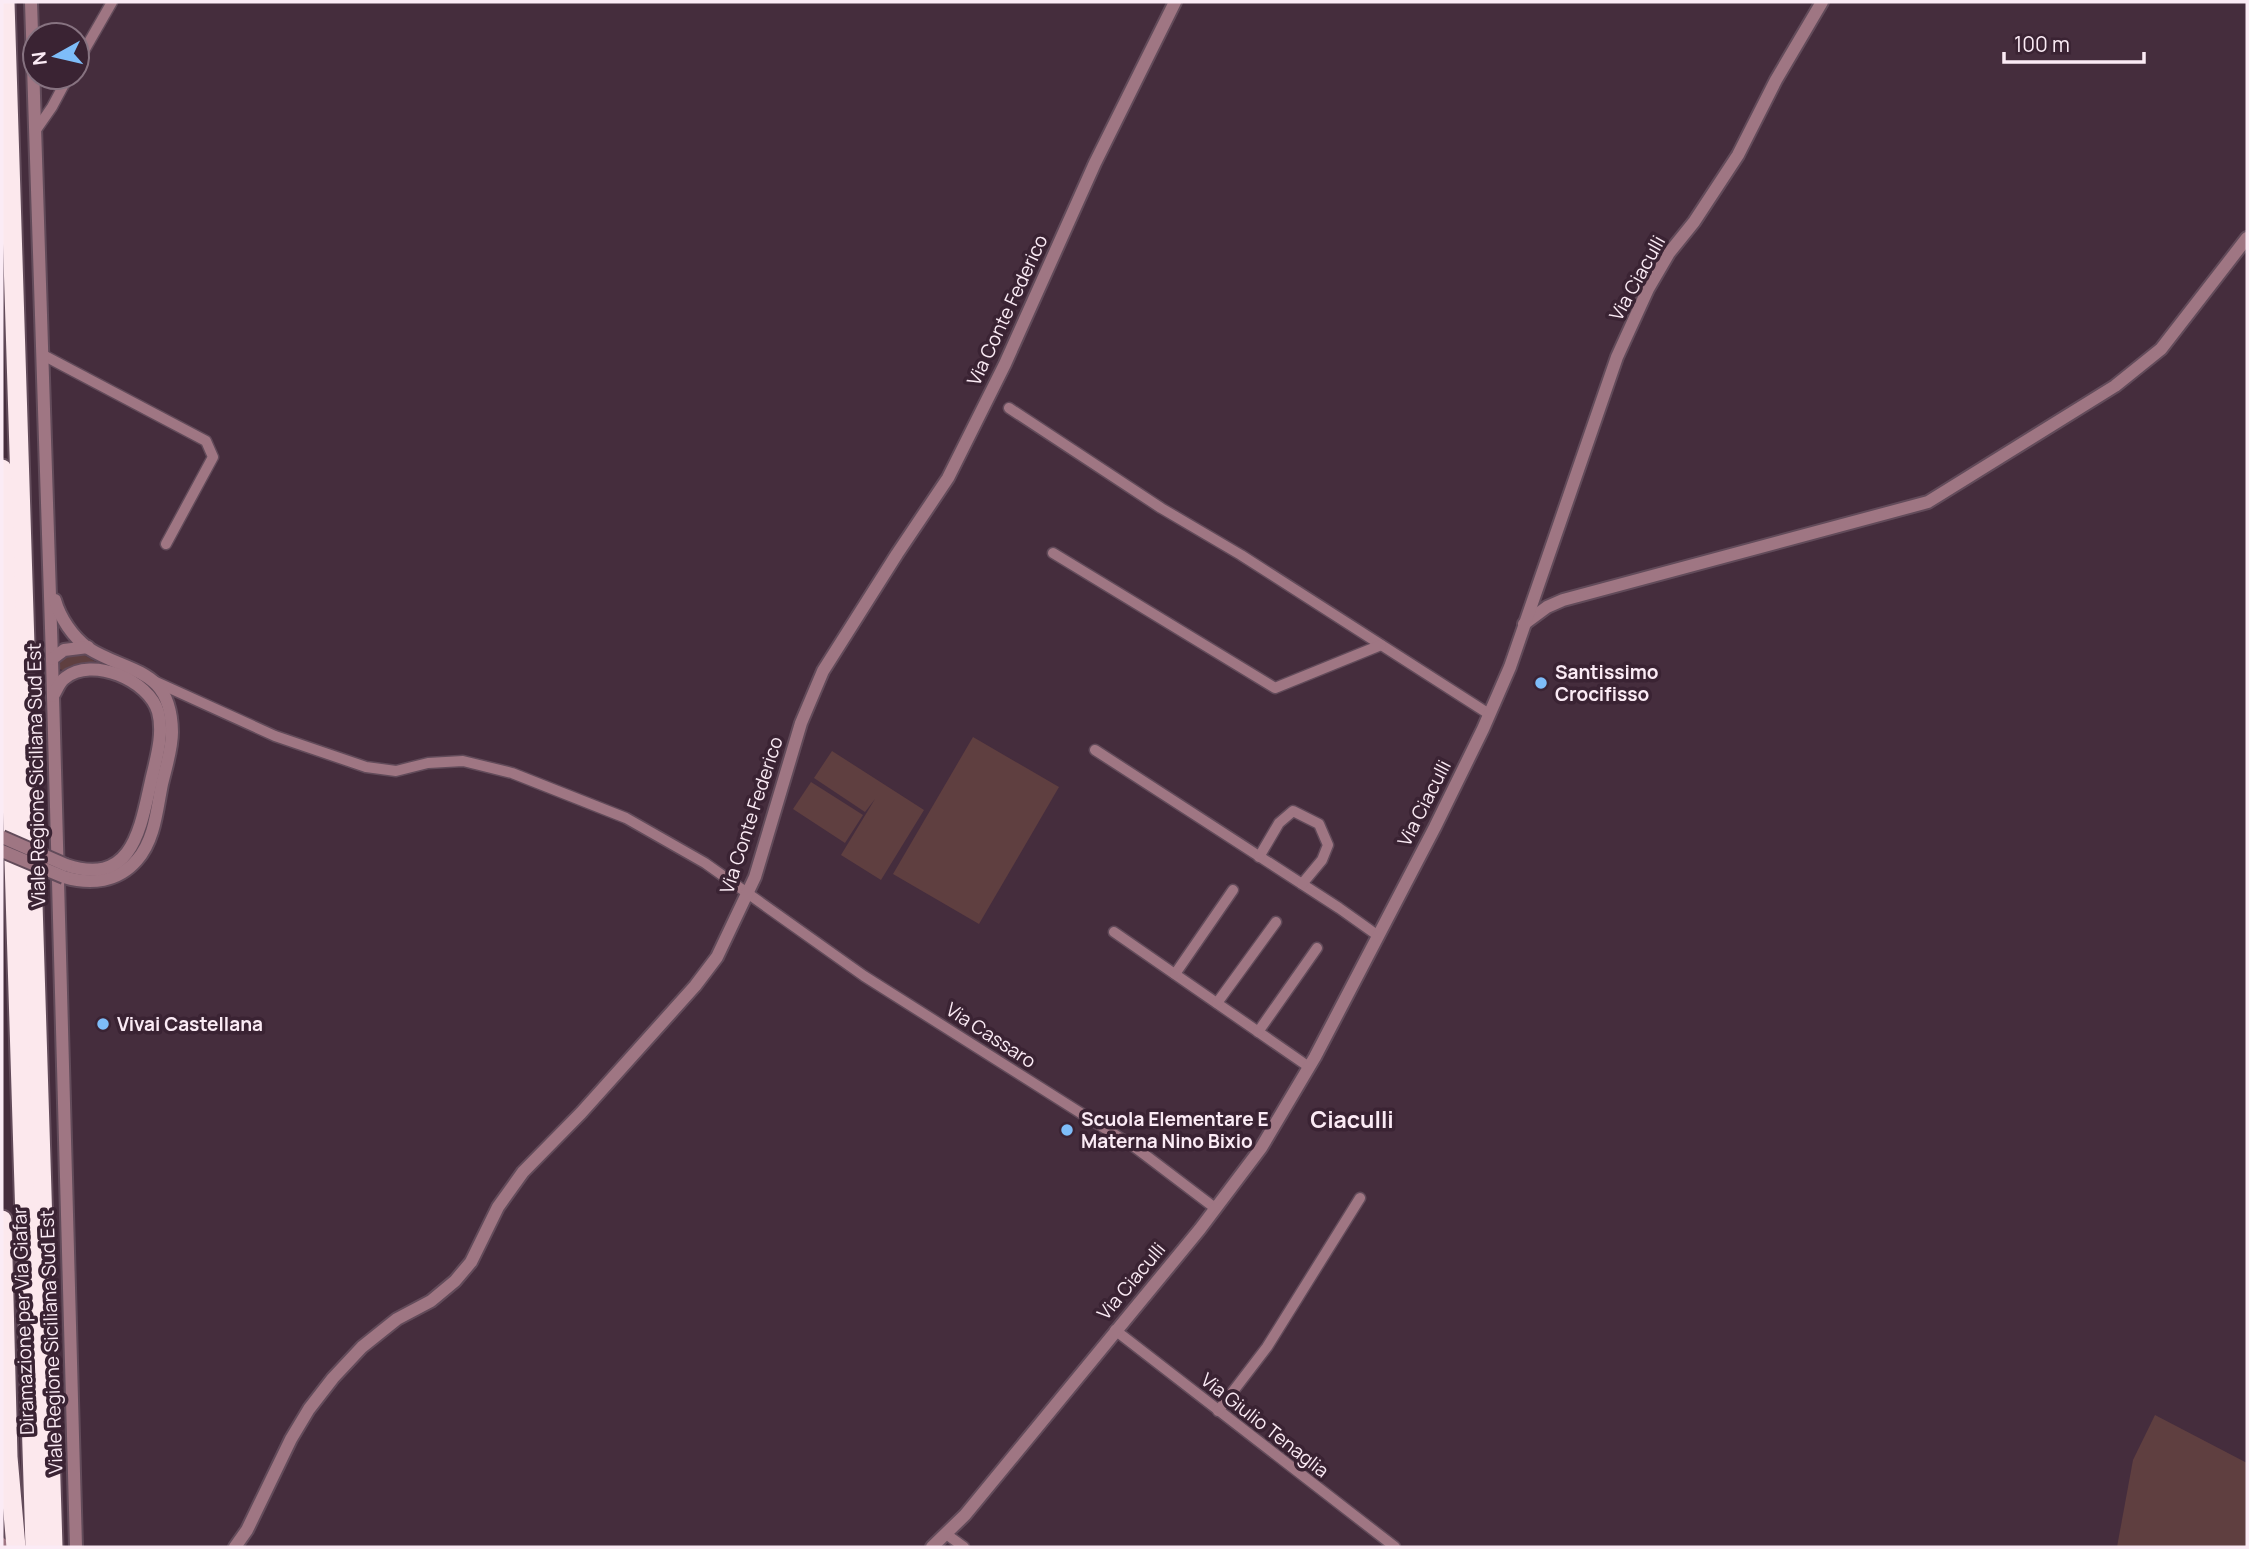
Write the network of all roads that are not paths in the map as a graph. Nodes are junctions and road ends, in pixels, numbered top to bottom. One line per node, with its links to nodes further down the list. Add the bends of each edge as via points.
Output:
1 (5, 2): 47 (highway, Diramazione per Via Giafar)
2 (30, 2): 8 (street, Viale Regione Siciliana Sud Est)
3 (112, 2): 6 (street)
4 (1175, 2): 30 (street, Via Conte Federico, via 948,478 823,671 801,723)
5 (1822, 2): 16 (street, Via Ciaculli, via 1738,155 1648,289 1617,357)
6 (91, 39)
7 (60, 91): 8 (street)
8 (36, 130): 10 (street, Viale Regione Siciliana Sud Est)
9 (2247, 238): 16 (street, via 2161,349 2115,386 1928,502 1563,600)
10 (43, 355): 13 (street, via 206,441 214,457); 15 (street, Viale Regione Siciliana Sud Est)
11 (1009, 408): 17 (street)
12 (2, 469): 46 (highway, Diramazione per Via Giafar)
13 (166, 544)
14 (1053, 553): 17 (street, via 1275,688)
15 (50, 583): 18 (street, via 58,612); 19 (street, Viale Regione Siciliana Sud Est)
16 (1523, 624): 22 (street, Via Ciaculli)
17 (1381, 645): 22 (street)
18 (88, 647): 19 (street, via 64,650); 20 (street)
19 (52, 659): 21 (street, Viale Regione Siciliana Sud Est)
20 (154, 681): 27 (street, via 167,703 172,734 148,843 126,871 112,878 87,882); 30 (street, Via Cassaro, via 275,736 366,767 396,771 463,761 512,773 626,818)
21 (53, 696): 27 (street, via 62,679 73,673 91,669 111,673 143,689 152,699 160,732 142,823 130,851 108,867); 48 (street, Viale Regione Siciliana Sud Est)
22 (1489, 714): 33 (street, Via Ciaculli)
23 (1096, 750): 26 (street)
24 (2, 837): 27 (street, bridge)
25 (2, 850): 27 (street, bridge)
26 (1259, 857): 28 (street); 28 (street, via 1279,823 1293,811 1319,824 1328,845)
27 (65, 871)
28 (1302, 884): 33 (street)
29 (1233, 890): 35 (street)
30 (747, 893): 40 (street, Via Cassaro, via 864,976 1136,1148); 49 (street, Via Conte Federico, via 718,957 523,1172 498,1207 471,1262 455,1281 362,1347 333,1378 309,1409)
31 (1276, 922): 36 (street)
32 (1114, 932): 35 (street)
33 (1377, 935): 38 (street, Via Ciaculli)
34 (1317, 948): 37 (street)
35 (1175, 974): 36 (street)
36 (1217, 1003): 37 (street)
37 (1258, 1032): 38 (street)
38 (1309, 1067): 40 (street, Via Ciaculli, via 1261,1148)
39 (1360, 1198): 43 (street, via 1267,1347)
40 (1215, 1208): 42 (street, Via Ciaculli)
41 (2, 1220): 45 (highway, via 8,1457)
42 (1115, 1330): 43 (street, Via Giulio Tenaglia); 44 (street, Via Ciaculli)
43 (1218, 1411): 52 (street, Via Giulio Tenaglia)
44 (946, 1534): 50 (street, Via Ciaculli); 51 (street)
45 (16, 1547)
46 (34, 1547)
47 (52, 1547)
48 (76, 1547)
49 (235, 1547)
50 (932, 1547)
51 (964, 1547)
52 (1395, 1547)

